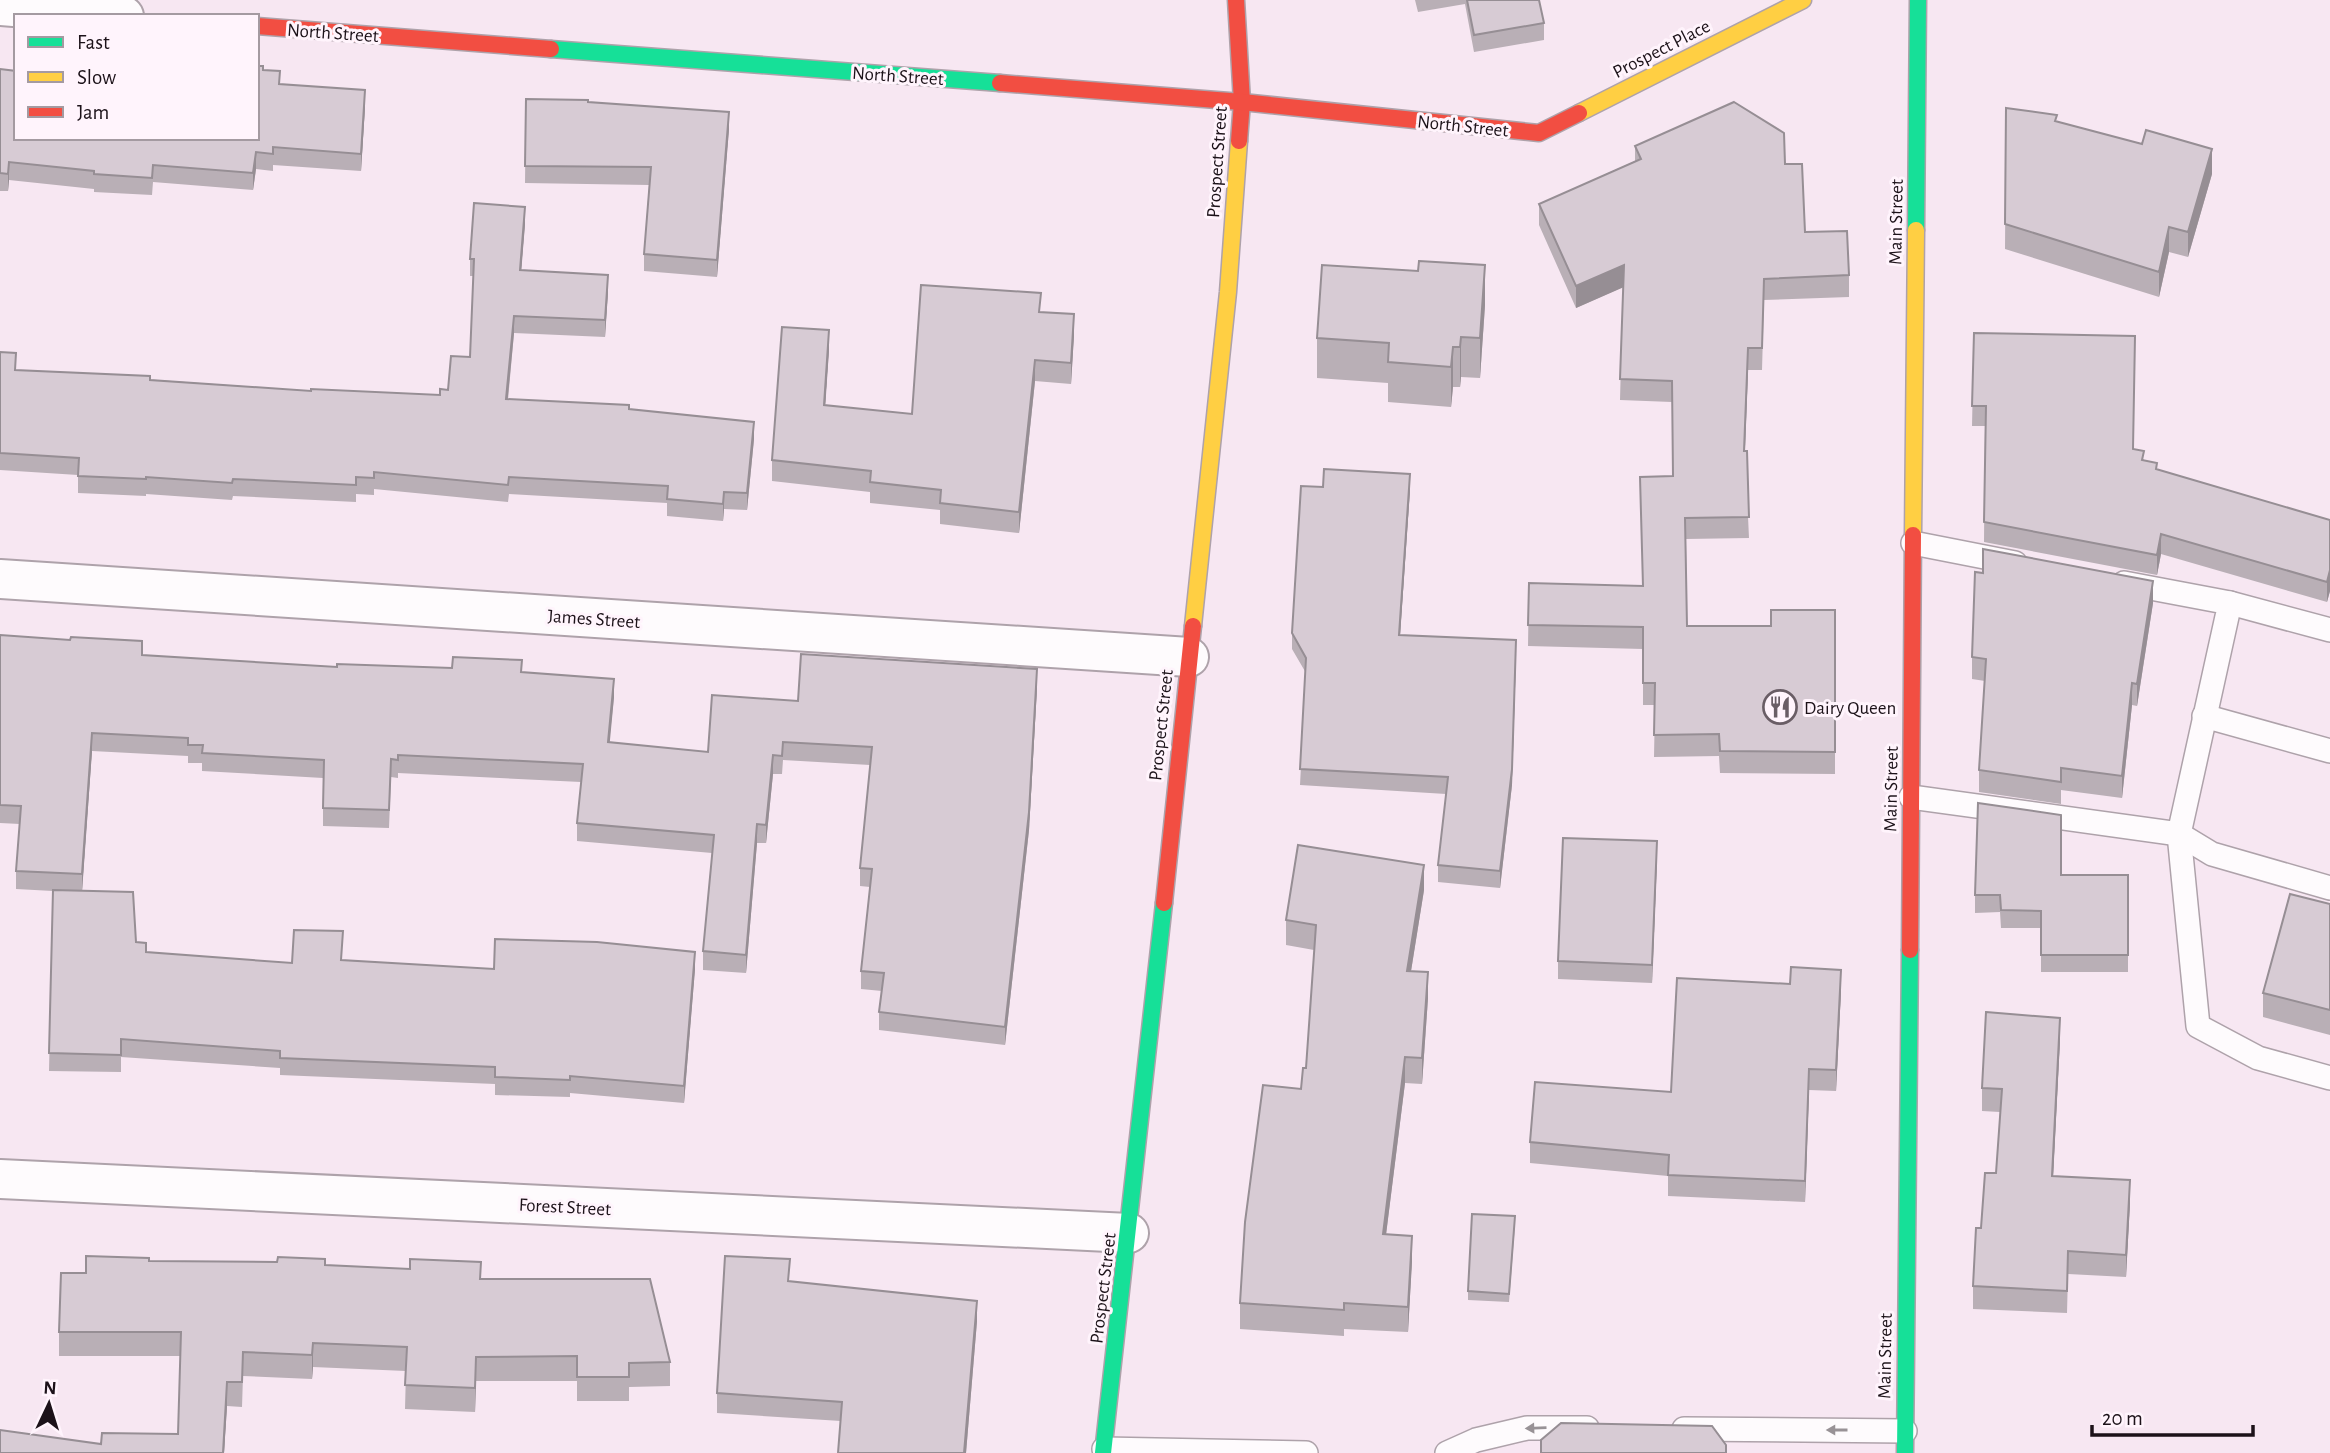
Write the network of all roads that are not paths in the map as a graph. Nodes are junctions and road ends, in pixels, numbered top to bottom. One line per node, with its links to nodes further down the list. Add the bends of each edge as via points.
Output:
1 (1236, 0): 7 (main road, Prospect Street)
2 (1803, 0): 8 (main road, Prospect Place)
3 (1918, 0): 9 (main road, Main Street)
4 (0, 6): 5 (street)
5 (99, 14)
6 (259, 26): 7 (main road, North Street)
7 (1241, 102): 8 (main road, North Street); 15 (main road, Prospect Street, via 1228,292)
8 (1539, 133)
9 (1913, 543): 10 (lane); 18 (main road, Main Street)
10 (2032, 566)
11 (2098, 578): 13 (lane)
12 (0, 579): 15 (street, James Street)
13 (2230, 603): 14 (lane); 16 (lane)
14 (2330, 630)
15 (1189, 657): 23 (main road, Prospect Street)
16 (2204, 716): 17 (lane); 19 (lane)
17 (2330, 751)
18 (1911, 797): 19 (lane); 26 (main road, Main Street)
19 (2179, 834): 20 (lane, via 2212,854); 21 (lane, via 2198,1026 2258,1058)
20 (2330, 888)
21 (2330, 1077)
22 (0, 1179): 23 (street, Forest Street)
23 (1129, 1233): 27 (main road, Prospect Street)
24 (1611, 1429): 30 (lane, one-way to 30, via 1527,1428 1476,1440)
25 (1667, 1429): 26 (lane, one-way to 25)
26 (1905, 1442)
27 (1103, 1451): 28 (lane)
28 (1185, 1452): 29 (lane)
29 (1306, 1453)
30 (1447, 1453)

